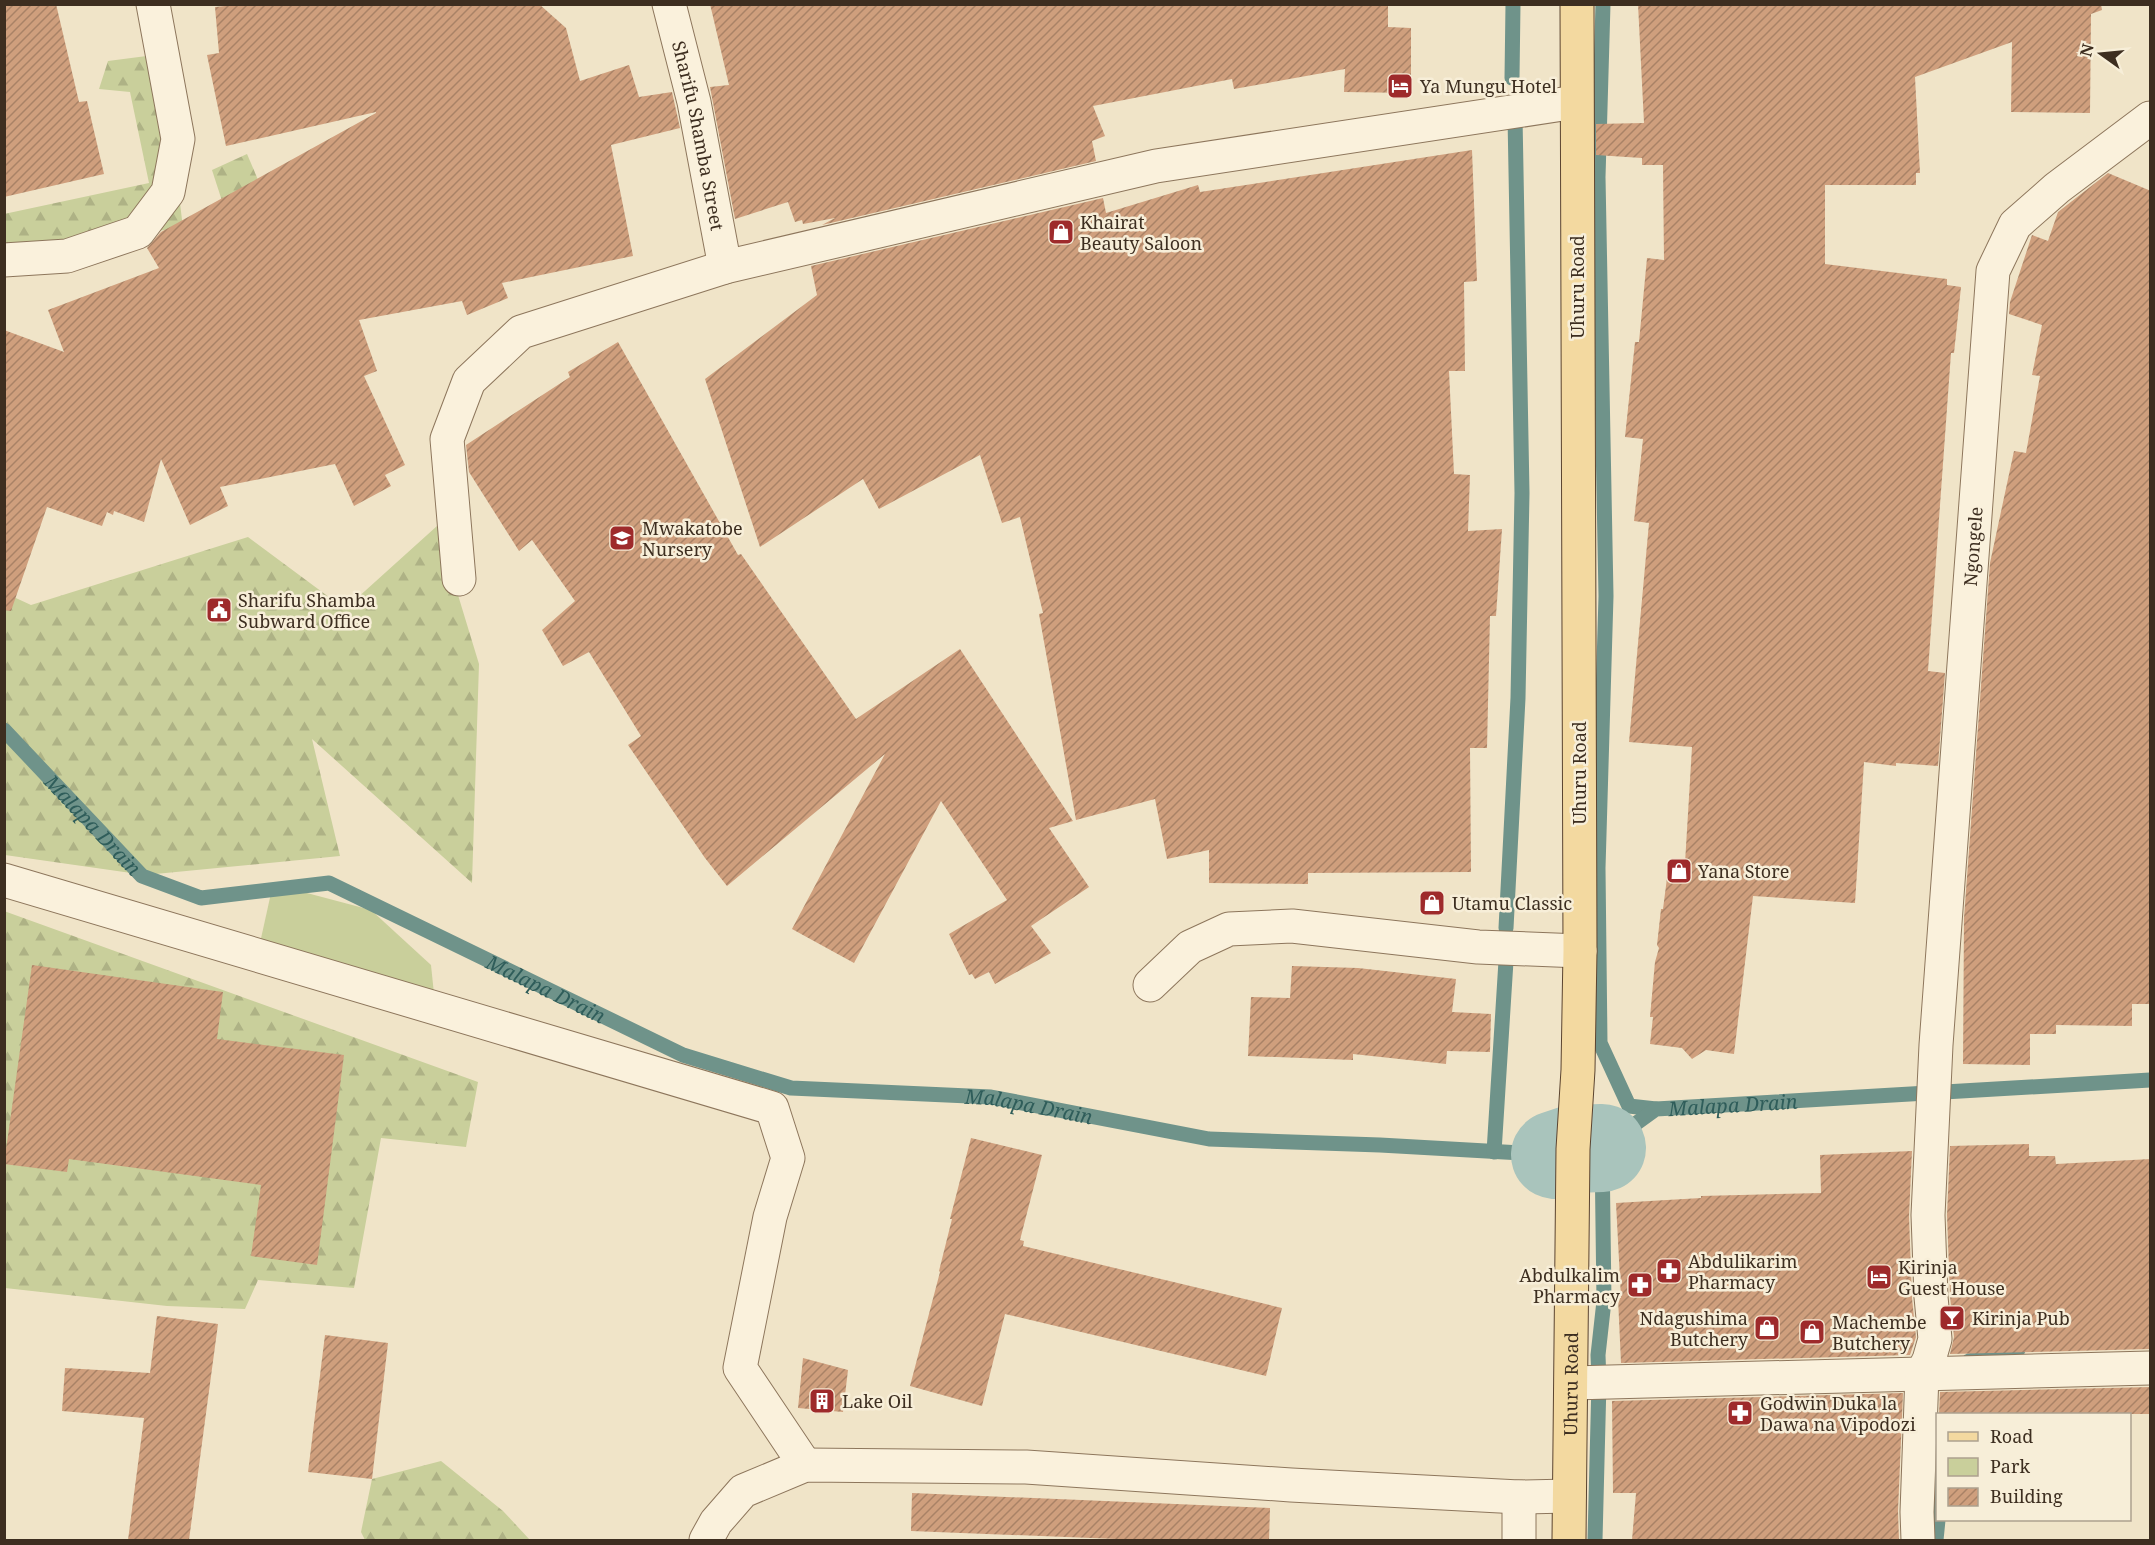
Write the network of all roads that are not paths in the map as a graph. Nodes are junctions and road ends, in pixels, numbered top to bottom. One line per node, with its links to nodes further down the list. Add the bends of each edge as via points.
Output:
1 (153, 4): 6 (street, via 178,139 168,192 138,232 67,256)
2 (669, 4): 7 (street, Sharifu Shamba Street, via 694,102)
3 (1577, 4): 4 (main road, Uhuru Road)
4 (1576, 102): 7 (street, via 1156,166); 10 (main road, Uhuru Road)
5 (2151, 118): 13 (street, Ngongele, via 2057,188 2015,225 1993,271 1936,1045 1928,1215 1935,1339)
6 (4, 260)
7 (725, 267): 8 (street, via 521,332 469,381 447,439)
8 (459, 579)
9 (4, 880): 15 (street, via 772,1108 788,1158 770,1217 740,1368)
10 (1580, 951): 11 (street, via 1478,947 1292,926 1230,929 1190,947); 14 (main road, Uhuru Road, via 1573,1149)
11 (1149, 985)
12 (2151, 1368): 13 (street)
13 (1922, 1374): 14 (street); 21 (street, Ngongele)
14 (1572, 1383): 16 (main road, Uhuru Road)
15 (805, 1465): 17 (street, via 1026,1467); 18 (street, via 743,1491)
16 (1569, 1496): 17 (street); 20 (main road, Uhuru Road)
17 (1519, 1497): 19 (street)
18 (706, 1540)
19 (1519, 1540)
20 (1569, 1540)
21 (1918, 1540)

